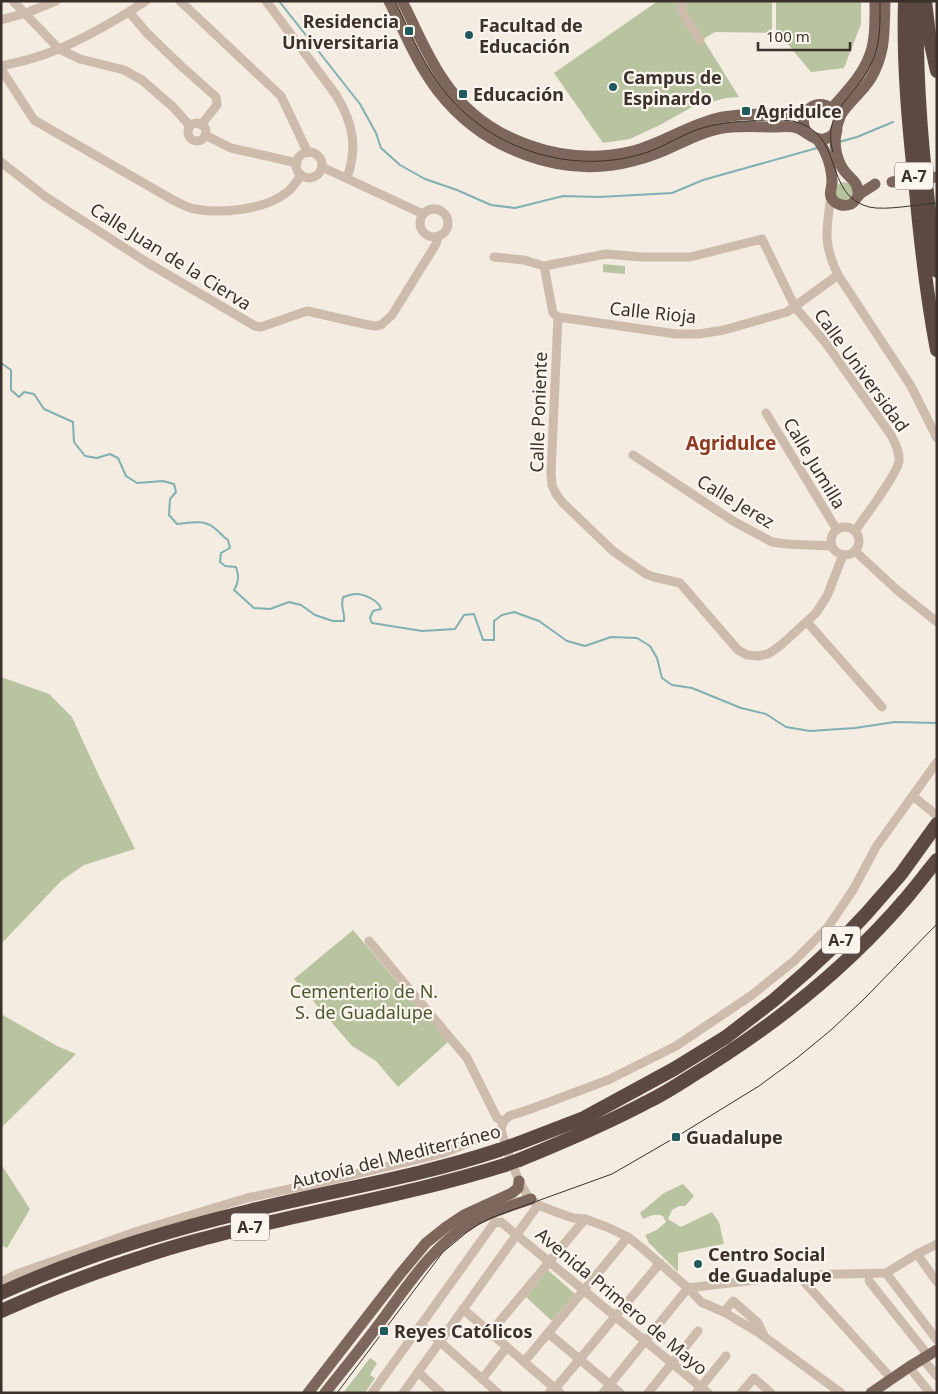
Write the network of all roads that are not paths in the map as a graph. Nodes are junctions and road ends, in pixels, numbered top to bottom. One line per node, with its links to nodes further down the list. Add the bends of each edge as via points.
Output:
1 (13, 1): 15 (street)
2 (56, 1): 15 (street)
3 (146, 1): 14 (street)
4 (180, 1): 28 (street, via 281,96)
5 (266, 1): 34 (street, via 344,108 353,144 353,158)
6 (389, 1): 27 (main road, via 424,69 452,108 490,138 540,160 585,167 623,163 653,155 720,128 786,126 796,127)
7 (402, 1): 22 (main road, via 439,73 461,102 489,126 540,149 574,155 609,155 642,148 718,118)
8 (684, 1): 17 (street, via 681,10)
9 (875, 1): 21 (main road, via 872,48 866,66)
10 (884, 1): 25 (main road, via 884,43 879,61 870,79 841,115)
11 (905, 1): 50 (highway, A-7, via 913,163 925,280)
12 (917, 1): 46 (highway, via 919,107)
13 (925, 1): 20 (highway)
14 (129, 12): 18 (street); 23 (street, via 216,97 217,105)
15 (26, 14): 16 (street); 18 (street)
16 (1, 20)
17 (700, 40)
18 (56, 46): 19 (street, via 42,56); 24 (street, via 80,59 124,70 142,80)
19 (1, 68): 32 (street, via 34,120 193,209 245,209 271,201 286,193)
20 (937, 71)
21 (832, 108): 22 (main road, via 815,105); 25 (main road, via 838,118)
22 (806, 113): 27 (main road, via 804,124)
23 (201, 125): 24 (street); 26 (street)
24 (190, 126): 26 (street, via 188,134 193,140 200,140)
25 (837, 127): 27 (main road, via 830,137 823,140); 35 (main road, via 834,142 838,156 843,169)
26 (205, 135): 30 (street, via 231,148)
27 (812, 136): 36 (main road, via 822,145 828,159)
28 (308, 153): 30 (street); 31 (street, via 320,158)
29 (1, 162): 43 (street, Calle Juan de la Cierva, via 46,197 148,263 261,327 306,311 381,325 392,315)
30 (297, 163): 32 (street)
31 (321, 168): 32 (street, via 319,174 312,178); 34 (street); 41 (street)
32 (301, 175)
33 (937, 177): 37 (main road, bridge)
34 (346, 178): 41 (street)
35 (855, 181): 36 (main road, via 839,178); 37 (main road); 38 (main road, via 859,188)
36 (832, 184): 39 (main road)
37 (875, 184): 38 (main road)
38 (858, 196): 40 (main road, via 852,204)
39 (831, 198): 40 (main road); 42 (street)
40 (845, 206): 42 (street, via 832,214)
41 (422, 215): 43 (street, via 422,230 429,236); 43 (street, via 432,209 445,214 448,227)
42 (826, 230): 47 (street, via 828,249)
43 (438, 236)
44 (494, 257): 45 (street)
45 (544, 266): 48 (street, Calle Universidad, via 606,254 690,257 762,239); 49 (street, via 553,313)
46 (937, 270)
47 (838, 275): 48 (street, Calle Rioja); 52 (street, via 911,386)
48 (795, 307): 49 (street, Calle Rioja, via 776,316 699,334 676,334); 55 (street, Calle Universidad, via 837,358 897,446 899,464)
49 (558, 317): 59 (street, Calle Poniente, via 550,473 552,485 563,503 613,551 636,568 654,578 680,583 738,650 747,655 768,654)
50 (937, 350)
51 (766, 413): 54 (street, Calle Jumilla)
52 (937, 438)
53 (634, 455): 56 (street, Calle Jerez, via 733,521 772,542)
54 (836, 530): 55 (street, via 846,527); 56 (street, via 832,534)
55 (855, 531): 57 (street, via 859,538)
56 (832, 546): 58 (street)
57 (856, 550): 58 (street); 60 (street, via 896,590)
58 (843, 555): 59 (street, Calle Poniente, via 827,596)
59 (807, 622): 61 (street)
60 (937, 622)
61 (882, 706)
62 (937, 762): 63 (street)
63 (913, 796): 64 (street); 69 (street, via 876,847 828,927 794,961 752,995 676,1046 608,1080 509,1116)
64 (936, 819): 68 (highway, Autovía del Mediterráneo / A-7, via 912,860 846,935 800,978)
65 (937, 841): 68 (highway, via 890,897 827,960)
66 (937, 860): 89 (highway, Autovía del Mediterráneo / A-7, bridge, via 908,896 839,967 799,1002 748,1040 649,1102 586,1133 505,1165 426,1188 262,1224 138,1258)
67 (369, 941): 69 (street, via 467,1058)
68 (726, 1037): 87 (highway, Autovía del Mediterráneo / A-7, bridge, via 584,1118 519,1143 438,1168 183,1228 66,1266)
69 (502, 1126): 70 (street); 83 (street, via 443,1153 247,1198 147,1228)
70 (519, 1181): 71 (street); 72 (main road, via 518,1188 512,1193)
71 (532, 1200): 72 (main road); 73 (street, via 556,1212); 74 (street); 115 (main road, via 472,1222 433,1252)
72 (488, 1203): 114 (main road, via 464,1214 426,1243)
73 (585, 1219): 75 (street); 78 (street)
74 (516, 1234): 78 (street, Avenida Primero de Mayo); 88 (street); 92 (street, Avenida Primero de Mayo, via 500,1222 494,1223)
75 (628, 1237): 79 (street); 86 (street)
76 (937, 1244): 77 (street)
77 (917, 1254): 80 (street); 84 (street)
78 (549, 1262): 86 (street, Avenida Primero de Mayo); 94 (street)
79 (660, 1263): 85 (street); 91 (street)
80 (886, 1273): 81 (street); 97 (street)
81 (798, 1275): 85 (street); 109 (street)
82 (869, 1281): 101 (street)
83 (1, 1282)
84 (937, 1282)
85 (688, 1288): 90 (street, via 701,1302); 99 (street)
86 (584, 1291): 91 (street, Avenida Primero de Mayo); 95 (street)
87 (1, 1293)
88 (463, 1309): 94 (street); 98 (street)
89 (1, 1311)
90 (724, 1312): 96 (street); 96 (street, via 734,1301 758,1323)
91 (615, 1317): 99 (street, Avenida Primero de Mayo); 103 (street)
92 (421, 1324): 98 (street); 116 (street)
93 (698, 1331): 105 (street)
94 (490, 1333): 100 (street)
95 (548, 1333): 103 (street); 104 (street)
96 (764, 1337): 125 (street)
97 (937, 1340)
98 (440, 1341): 107 (street); 110 (street)
99 (646, 1341): 105 (street, Avenida Primero de Mayo); 111 (street)
100 (507, 1348): 104 (street); 110 (street)
101 (929, 1354): 106 (main road); 108 (street)
102 (726, 1356): 113 (street)
103 (579, 1359): 111 (street); 112 (street)
104 (524, 1362): 112 (street)
105 (672, 1363): 113 (street, Avenida Primero de Mayo); 122 (street)
106 (909, 1367): 109 (main road); 127 (street)
107 (418, 1372): 117 (street); 118 (street)
108 (937, 1376)
109 (891, 1378): 126 (main road)
110 (482, 1379): 119 (street)
111 (610, 1385): 120 (street); 121 (street)
112 (555, 1391)
113 (702, 1391)
114 (308, 1393)
115 (325, 1393)
116 (372, 1393)
117 (403, 1393)
118 (441, 1393)
119 (498, 1393)
120 (603, 1393)
121 (620, 1393)
122 (648, 1393)
123 (741, 1393): 124 (street, via 754,1378)
124 (771, 1393)
125 (841, 1393)
126 (871, 1393)
127 (930, 1393)

